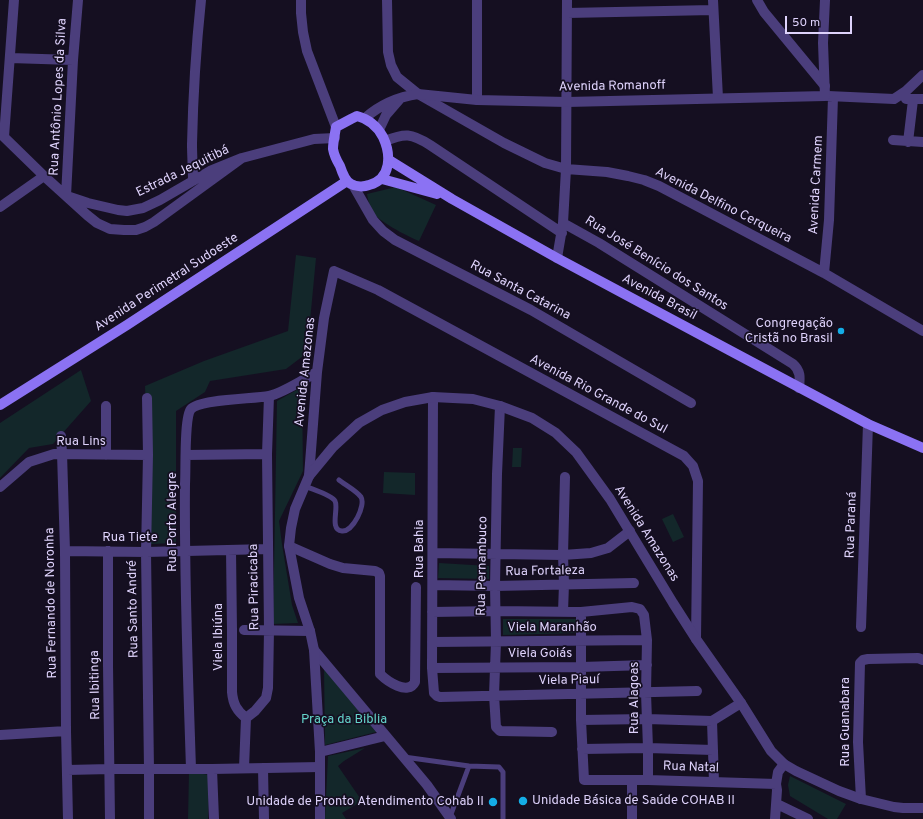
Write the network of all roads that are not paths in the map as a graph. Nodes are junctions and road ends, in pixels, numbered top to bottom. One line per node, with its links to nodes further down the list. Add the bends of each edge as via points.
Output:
1 (14, 0): 13 (street)
2 (78, 0): 14 (street, Rua Antônio Lopes da Silva)
3 (201, 0): 37 (street, via 193,112)
4 (301, 0): 26 (street, via 307,51)
5 (387, 0): 17 (street, Avenida Delfino Cerqueira, via 388,52 391,65 397,77)
6 (477, 0): 21 (street)
7 (567, 0): 12 (street)
8 (713, 0): 11 (street)
9 (757, 0): 16 (street)
10 (824, 0): 16 (street, Avenida Carmem, via 823,43)
11 (713, 10): 12 (street); 19 (street)
12 (567, 13): 23 (street)
13 (10, 58): 14 (street); 27 (street)
14 (73, 60): 39 (street, Rua Antônio Lopes da Silva)
15 (923, 75): 20 (street)
16 (828, 93): 19 (street, Avenida Romanoff); 20 (street, Avenida Romanoff); 45 (street, Avenida Carmem, via 829,220)
17 (418, 94): 18 (street, Avenida Romanoff); 21 (street, Avenida Romanoff); 34 (street, Avenida Delfino Cerqueira, via 504,143 545,163)
18 (400, 98): 24 (street, Avenida Romanoff, via 382,105); 25 (street, via 386,115)
19 (718, 98): 23 (street, Avenida Romanoff)
20 (894, 99): 22 (street, Avenida Romanoff)
21 (477, 100): 23 (street, Avenida Romanoff)
22 (918, 100): 30 (street)
23 (567, 102): 34 (street)
24 (364, 118): 25 (main road); 26 (main road, via 351,118)
25 (379, 130): 29 (main road)
26 (336, 132): 32 (street, Estrada Jequitibá); 38 (main road, via 333,149 341,170)
27 (2, 135): 35 (street, Estrada Jequitibá)
28 (892, 140): 30 (street)
29 (385, 141): 33 (main road); 42 (street, Rua José Benício dos Santos, via 398,136 418,137)
30 (908, 142): 31 (street)
31 (923, 142)
32 (242, 158): 37 (street, Estrada Jequitibá); 39 (street, Estrada Jequitibá, via 154,222 136,230 110,230 87,215)
33 (389, 160): 36 (main road); 40 (main road, Avenida Brasil)
34 (566, 169): 42 (street); 45 (street, Avenida Delfino Cerqueira, via 607,172 659,186)
35 (44, 176): 39 (street, Estrada Jequitibá); 41 (street)
36 (382, 179): 38 (main road, via 367,186); 40 (main road)
37 (193, 180): 39 (street, Estrada Jequitibá, via 143,208 127,211 104,208)
38 (350, 183): 52 (street, Rua Santa Catarina, via 373,220 395,240 531,310); 53 (main road, Avenida Perimetral Sudoeste)
39 (66, 196)
40 (452, 199): 43 (main road, Avenida Brasil)
41 (0, 207)
42 (563, 228): 43 (street); 48 (street, Rua José Benício dos Santos, via 606,247 793,364 800,375)
43 (557, 258): 48 (main road, Avenida Brasil)
44 (334, 271): 47 (street, Avenida Amazonas, via 324,318); 92 (street, Avenida Rio Grande do Sul, via 378,290 684,456 693,466 698,481)
45 (824, 273): 46 (street, Avenida Delfino Cerqueira)
46 (923, 331)
47 (318, 372): 49 (street, Rua Porto Alegre); 66 (street, Avenida Amazonas)
48 (799, 388): 56 (main road, Avenida Brasil)
49 (269, 396): 60 (street, Rua Piracicaba); 63 (street, Rua Porto Alegre, via 232,399 191,409 187,425)
50 (433, 397): 55 (street, Avenida Amazonas, via 473,399); 66 (street, Avenida Amazonas, via 405,402 382,410 359,424 333,446); 76 (street, Rua Bahia)
51 (147, 398): 62 (street, Rua Santo André)
52 (691, 403)
53 (0, 405)
54 (106, 406): 61 (street)
55 (500, 406): 68 (street, Avenida Amazonas, via 532,418 556,433 576,452 610,498); 77 (street, Rua Pernambuco)
56 (868, 424): 58 (main road, Avenida Brasil); 88 (street, Rua Paraná)
57 (60, 436): 59 (street, Rua Fernando de Noronha)
58 (923, 448)
59 (62, 453): 61 (street, Rua Lins); 67 (street, Rua Lins, via 30,462); 72 (street, Rua Fernando de Noronha)
60 (267, 454): 63 (street); 70 (street, Rua Piracicaba)
61 (106, 455): 62 (street, Rua Lins)
62 (148, 455): 75 (street, Rua Santo André)
63 (186, 455): 74 (street, Rua Porto Alegre)
64 (565, 477): 78 (street)
65 (338, 480): 66 (lane, via 362,499 359,514 353,524 347,530 341,531 335,525 336,502)
66 (307, 481): 69 (street, Avenida Amazonas, via 296,509)
67 (0, 487)
68 (630, 531): 78 (street, via 599,552); 92 (street, Avenida Amazonas)
69 (289, 546): 83 (street, via 343,568 379,573 380,674 394,685 406,688 415,682); 91 (street, Avenida Amazonas, via 299,598)
70 (268, 549): 71 (street, Rua Tiete); 90 (street, Rua Piracicaba)
71 (231, 550): 74 (street, Rua Tiete); 109 (street, Viela Ibiúna, via 232,692 237,710)
72 (65, 551): 73 (street, Rua Tiete); 113 (street, Rua Fernando de Noronha)
73 (108, 551): 75 (street, Rua Tiete); 127 (street, Rua Ibitinga)
74 (185, 551): 75 (street, Rua Tiete); 129 (street, Rua Porto Alegre)
75 (146, 552): 128 (street, Rua Santo André)
76 (433, 553): 77 (street); 81 (street, Rua Bahia)
77 (496, 553): 78 (street); 82 (street, Rua Pernambuco)
78 (563, 555): 80 (street)
79 (634, 583): 80 (street, Rua Fortaleza)
80 (564, 584): 82 (street, Rua Fortaleza); 86 (street)
81 (433, 585): 82 (street, Rua Fortaleza); 85 (street, Rua Bahia)
82 (495, 586): 84 (street, Rua Pernambuco)
83 (416, 587)
84 (496, 611): 85 (street); 86 (street); 96 (street, Rua Pernambuco)
85 (432, 612): 95 (street, Rua Bahia)
86 (563, 612): 87 (street)
87 (581, 612): 93 (street, Rua Alagoas, via 632,607 640,609 644,615); 94 (street)
88 (861, 627)
89 (244, 630): 90 (street)
90 (269, 630): 91 (street); 109 (street, Rua Piracicaba, via 266,698)
91 (310, 631): 97 (street, Avenida Amazonas)
92 (696, 638): 108 (street, Avenida Amazonas)
93 (647, 640): 94 (street, Viela Maranhão); 99 (street, Rua Alagoas)
94 (581, 641): 96 (street, Viela Maranhão); 100 (street)
95 (432, 642): 96 (street, Viela Maranhão); 101 (street, Rua Bahia)
96 (496, 642): 102 (street, Rua Pernambuco)
97 (314, 650): 116 (street); 120 (street, Avenida Amazonas)
98 (923, 660): 136 (street, Rua Guanabara, via 868,659 860,663 858,742)
99 (647, 665): 100 (street, Viela Goiás); 104 (street, Rua Alagoas)
100 (581, 667): 102 (street, Viela Goiás); 105 (street)
101 (432, 668): 102 (street, Viela Goiás); 107 (street, Rua Bahia, via 433,691)
102 (495, 668): 106 (street, Rua Pernambuco)
103 (697, 691): 104 (street, Viela Piauí)
104 (646, 693): 105 (street, Viela Piauí); 110 (street, Rua Alagoas)
105 (581, 694): 106 (street, Viela Piauí); 111 (street)
106 (494, 695): 107 (street, Viela Piauí); 114 (street, Rua Pernambuco, via 496,727 500,731)
107 (440, 697)
108 (741, 704): 112 (street); 122 (street, Avenida Amazonas, via 772,751)
109 (246, 718): 125 (street)
110 (647, 719): 111 (street); 112 (street); 117 (street, Rua Alagoas)
111 (581, 720): 118 (street)
112 (712, 721): 119 (street)
113 (66, 731): 115 (street); 131 (street, Rua Fernando de Noronha)
114 (552, 732)
115 (0, 735)
116 (385, 736): 120 (street); 121 (street)
117 (648, 748): 118 (street); 119 (street); 133 (street, Rua Alagoas)
118 (582, 749): 132 (street, Rua Natal, via 584,780)
119 (713, 750): 134 (street)
120 (320, 752): 124 (street, Avenida Amazonas)
121 (403, 757): 123 (lane); 139 (street)
122 (784, 764): 135 (street, via 778,772); 136 (street, Avenida Amazonas, via 833,788)
123 (469, 766): 139 (lane); 146 (lane, via 496,766 503,772)
124 (320, 767): 126 (street); 145 (street, Avenida Amazonas)
125 (244, 768): 126 (street); 130 (street)
126 (263, 768): 144 (street)
127 (110, 769): 128 (street); 131 (street); 141 (street, Rua Ibitinga)
128 (149, 769): 129 (street); 142 (street, Rua Santo André)
129 (191, 769): 130 (street)
130 (212, 769): 143 (street)
131 (67, 770): 140 (street, Rua Fernando de Noronha)
132 (632, 780): 133 (street, Rua Natal); 147 (street)
133 (648, 780): 134 (street, Rua Natal)
134 (714, 782): 135 (street, Rua Natal)
135 (776, 784): 137 (street)
136 (861, 798): 138 (street, Avenida Amazonas, via 894,807)
137 (777, 804): 148 (street); 149 (street)
138 (923, 808)
139 (450, 818)
140 (68, 819)
141 (110, 819)
142 (149, 819)
143 (214, 819)
144 (264, 819)
145 (320, 819)
146 (504, 819)
147 (632, 819)
148 (775, 819)
149 (808, 819)

